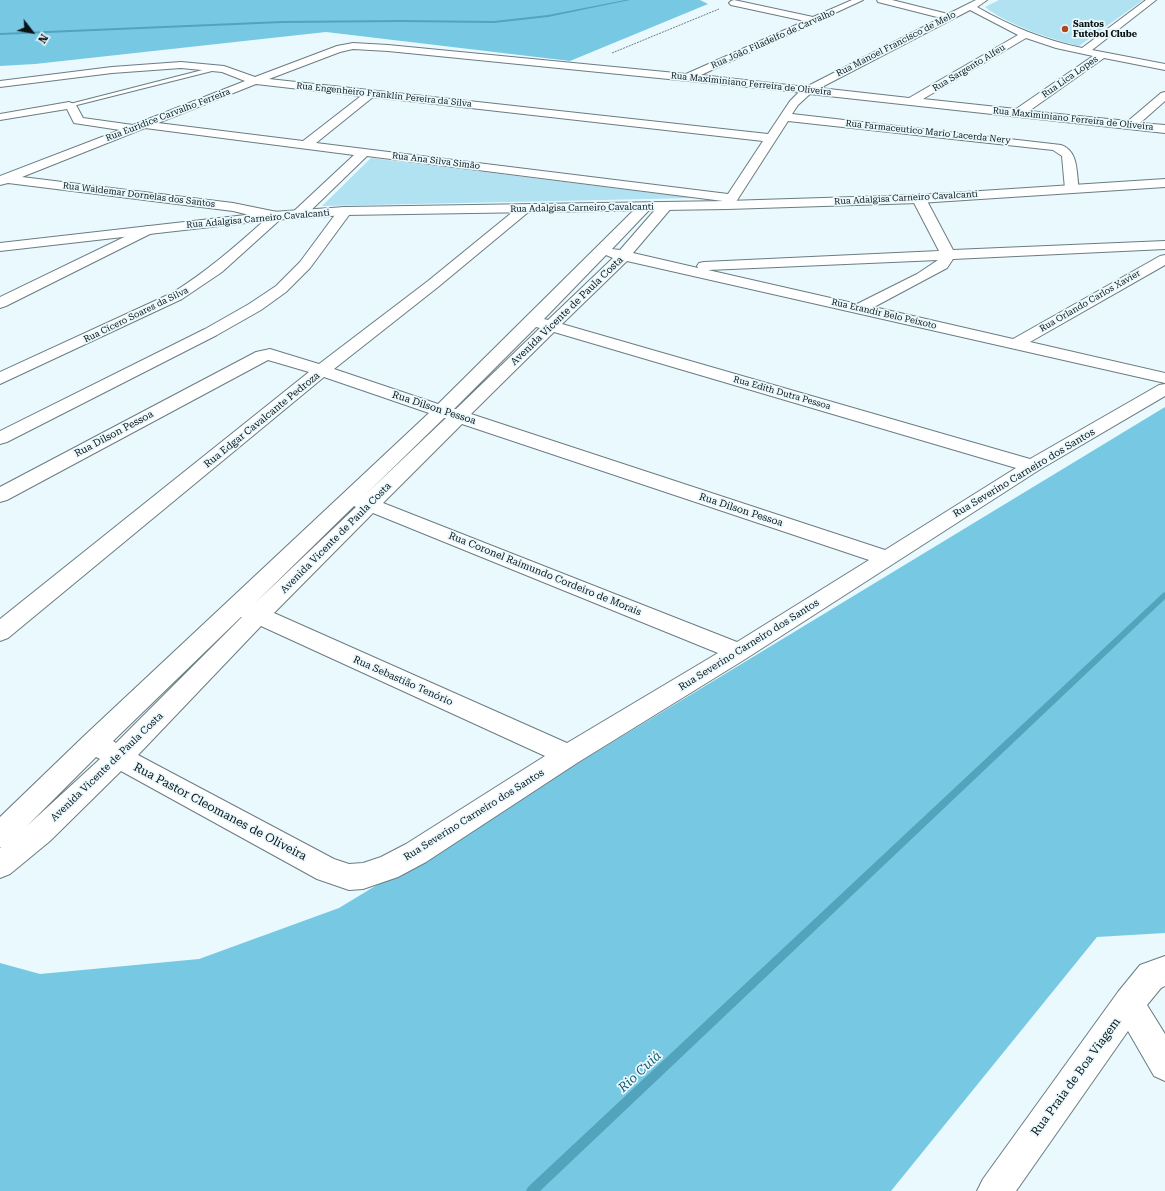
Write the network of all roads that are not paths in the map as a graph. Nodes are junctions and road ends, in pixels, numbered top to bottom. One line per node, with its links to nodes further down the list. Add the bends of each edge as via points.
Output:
1 (859, 0): 8 (street, Rua João Filadelfo de Carvalho)
2 (882, 0): 7 (street)
3 (983, 0): 6 (street, Rua Manoel Francisco de Melo)
4 (1152, 0): 11 (street, Rua Lica Lopes)
5 (738, 2): 8 (street)
6 (970, 6): 7 (street, Rua Manoel Francisco de Melo); 9 (street)
7 (949, 17): 18 (street, Rua Manoel Francisco de Melo)
8 (814, 20): 15 (street, Rua João Filadelfo de Carvalho)
9 (1026, 34): 11 (street); 21 (street, Rua Sargento Alfeu)
10 (337, 49): 15 (street, Rua Maximiniano Ferreira de Oliveira, via 364,46); 16 (street, Rua Euridice Carvalho Ferreira)
11 (1084, 51): 12 (street)
12 (1102, 54): 13 (street); 23 (street, Rua Lica Lopes)
13 (1165, 67)
14 (218, 68): 16 (street, Rua Engenheiro Franklin Pereira da Silva); 17 (street, Rua Engenheiro Franklin Pereira da Silva, via 181,65 112,70); 22 (lane)
15 (687, 77): 18 (street, Rua Maximiniano Ferreira de Oliveira)
16 (254, 81): 19 (street, Rua Engenheiro Franklin Pereira da Silva); 27 (street, Rua Euridice Carvalho Ferreira)
17 (0, 84)
18 (808, 90): 21 (street, Rua Maximiniano Ferreira de Oliveira); 25 (street, Rua Manoel Francisco de Melo)
19 (372, 93): 29 (street, Rua Engenheiro Franklin Pereira da Silva); 30 (street)
20 (1165, 95): 26 (street)
21 (912, 102): 23 (street, Rua Maximiniano Ferreira de Oliveira)
22 (69, 105): 24 (street); 27 (street, Rua Ana Silva Simão, via 78,121)
23 (1018, 113): 26 (street, Rua Maximiniano Ferreira de Oliveira)
24 (0, 117)
25 (784, 117): 29 (street, Rua Manoel Francisco de Melo); 34 (street, Rua Farmaceutico Mario Lacerda Nery, via 1060,148 1066,151 1068,156)
26 (1130, 125): 28 (street, Rua Maximiniano Ferreira de Oliveira)
27 (138, 126): 30 (street, Rua Ana Silva Simão); 32 (street, Rua Euridice Carvalho Ferreira)
28 (1165, 129)
29 (771, 138): 36 (street, Rua Manoel Francisco de Melo)
30 (306, 145): 31 (street, Rua Ana Silva Simão)
31 (364, 152): 36 (street, Rua Ana Silva Simão); 41 (street)
32 (3, 180): 42 (street, Rua Waldemar Dornelas dos Santos, via 233,207)
33 (1165, 183): 34 (street, Rua Adalgisa Carneiro Cavalcanti)
34 (1072, 189): 35 (street, Rua Adalgisa Carneiro Cavalcanti)
35 (919, 198): 36 (street, Rua Adalgisa Carneiro Cavalcanti); 47 (street)
36 (729, 202): 37 (street, Rua Adalgisa Carneiro Cavalcanti)
37 (666, 206): 38 (street, Rua Adalgisa Carneiro Cavalcanti); 48 (street, Avenida Vicente de Paula Costa)
38 (645, 207): 39 (street, Rua Adalgisa Carneiro Cavalcanti); 46 (street, Avenida Vicente de Paula Costa)
39 (525, 209): 40 (street, Rua Adalgisa Carneiro Cavalcanti); 56 (street, Rua Edgar Cavalcante Pedroza)
40 (345, 211): 41 (street, Rua Adalgisa Carneiro Cavalcanti); 61 (street, via 305,264 281,288 255,306 204,336)
41 (299, 214): 42 (street, Rua Adalgisa Carneiro Cavalcanti)
42 (274, 216): 43 (street, Rua Adalgisa Carneiro Cavalcanti); 58 (street, Rua Cícero Soares da Silva, via 239,251 194,286)
43 (147, 230): 45 (street, Rua Adalgisa Carneiro Cavalcanti); 51 (street)
44 (1165, 245): 47 (street)
45 (0, 247)
46 (603, 250): 48 (street, Rua Erandir Belo Peixoto); 53 (street, Avenida Vicente de Paula Costa)
47 (948, 255): 50 (street); 52 (street, via 942,265 922,277)
48 (624, 256): 50 (street, Rua Erandir Belo Peixoto); 54 (street, Avenida Vicente de Paula Costa)
49 (1165, 259): 55 (street, Rua Orlando Carlos Xavier)
50 (677, 267): 52 (street, Rua Erandir Belo Peixoto)
51 (0, 303)
52 (859, 308): 55 (street, Rua Erandir Belo Peixoto)
53 (532, 320): 54 (street, Rua Edith Dutra Pessoa); 60 (street, Avenida Vicente de Paula Costa)
54 (552, 325): 60 (street, Avenida Vicente de Paula Costa); 62 (street, Rua Edith Dutra Pessoa)
55 (1015, 344): 57 (street, Rua Erandir Belo Peixoto)
56 (321, 371): 60 (street, Rua Dilson Pessoa); 63 (street, Rua Dilson Pessoa, via 280,356 262,356); 68 (street, Rua Edgar Cavalcante Pedroza)
57 (1165, 378)
58 (0, 379)
59 (1165, 390): 62 (street, Rua Severino Carneiro dos Santos)
60 (450, 413): 64 (street, Avenida Vicente de Paula Costa); 65 (street, Avenida Vicente de Paula Costa); 66 (street, Rua Dilson Pessoa)
61 (0, 438)
62 (1032, 466): 66 (street, Rua Severino Carneiro dos Santos)
63 (0, 495)
64 (350, 497): 65 (street, Rua Coronel Raimundo Cordeiro de Morais); 67 (street, Avenida Vicente de Paula Costa)
65 (370, 504): 67 (street, Avenida Vicente de Paula Costa); 69 (street, Rua Coronel Raimundo Cordeiro de Morais)
66 (887, 558): 69 (street, Rua Severino Carneiro dos Santos)
67 (248, 611): 70 (street, Avenida Vicente de Paula Costa); 71 (street, Rua Sebastião Tenório); 72 (street, Avenida Vicente de Paula Costa)
68 (0, 632)
69 (740, 652): 71 (street, Rua Severino Carneiro dos Santos)
70 (93, 743): 72 (street, Rua Pastor Cleomanes de Oliveira); 73 (street, Avenida Vicente de Paula Costa)
71 (568, 755): 75 (street, Rua Severino Carneiro dos Santos, via 416,853 388,868 363,876 349,877)
72 (119, 757): 74 (street, Avenida Vicente de Paula Costa, via 40,832); 75 (street, Rua Pastor Cleomanes de Oliveira)
73 (0, 835)
74 (0, 865)
75 (327, 870)
76 (1165, 971): 77 (street, Rua Praia de Boa Viagem, via 1151,976)
77 (1129, 1003): 78 (street); 79 (street, Rua Praia de Boa Viagem)
78 (1165, 1065)
79 (995, 1191)

